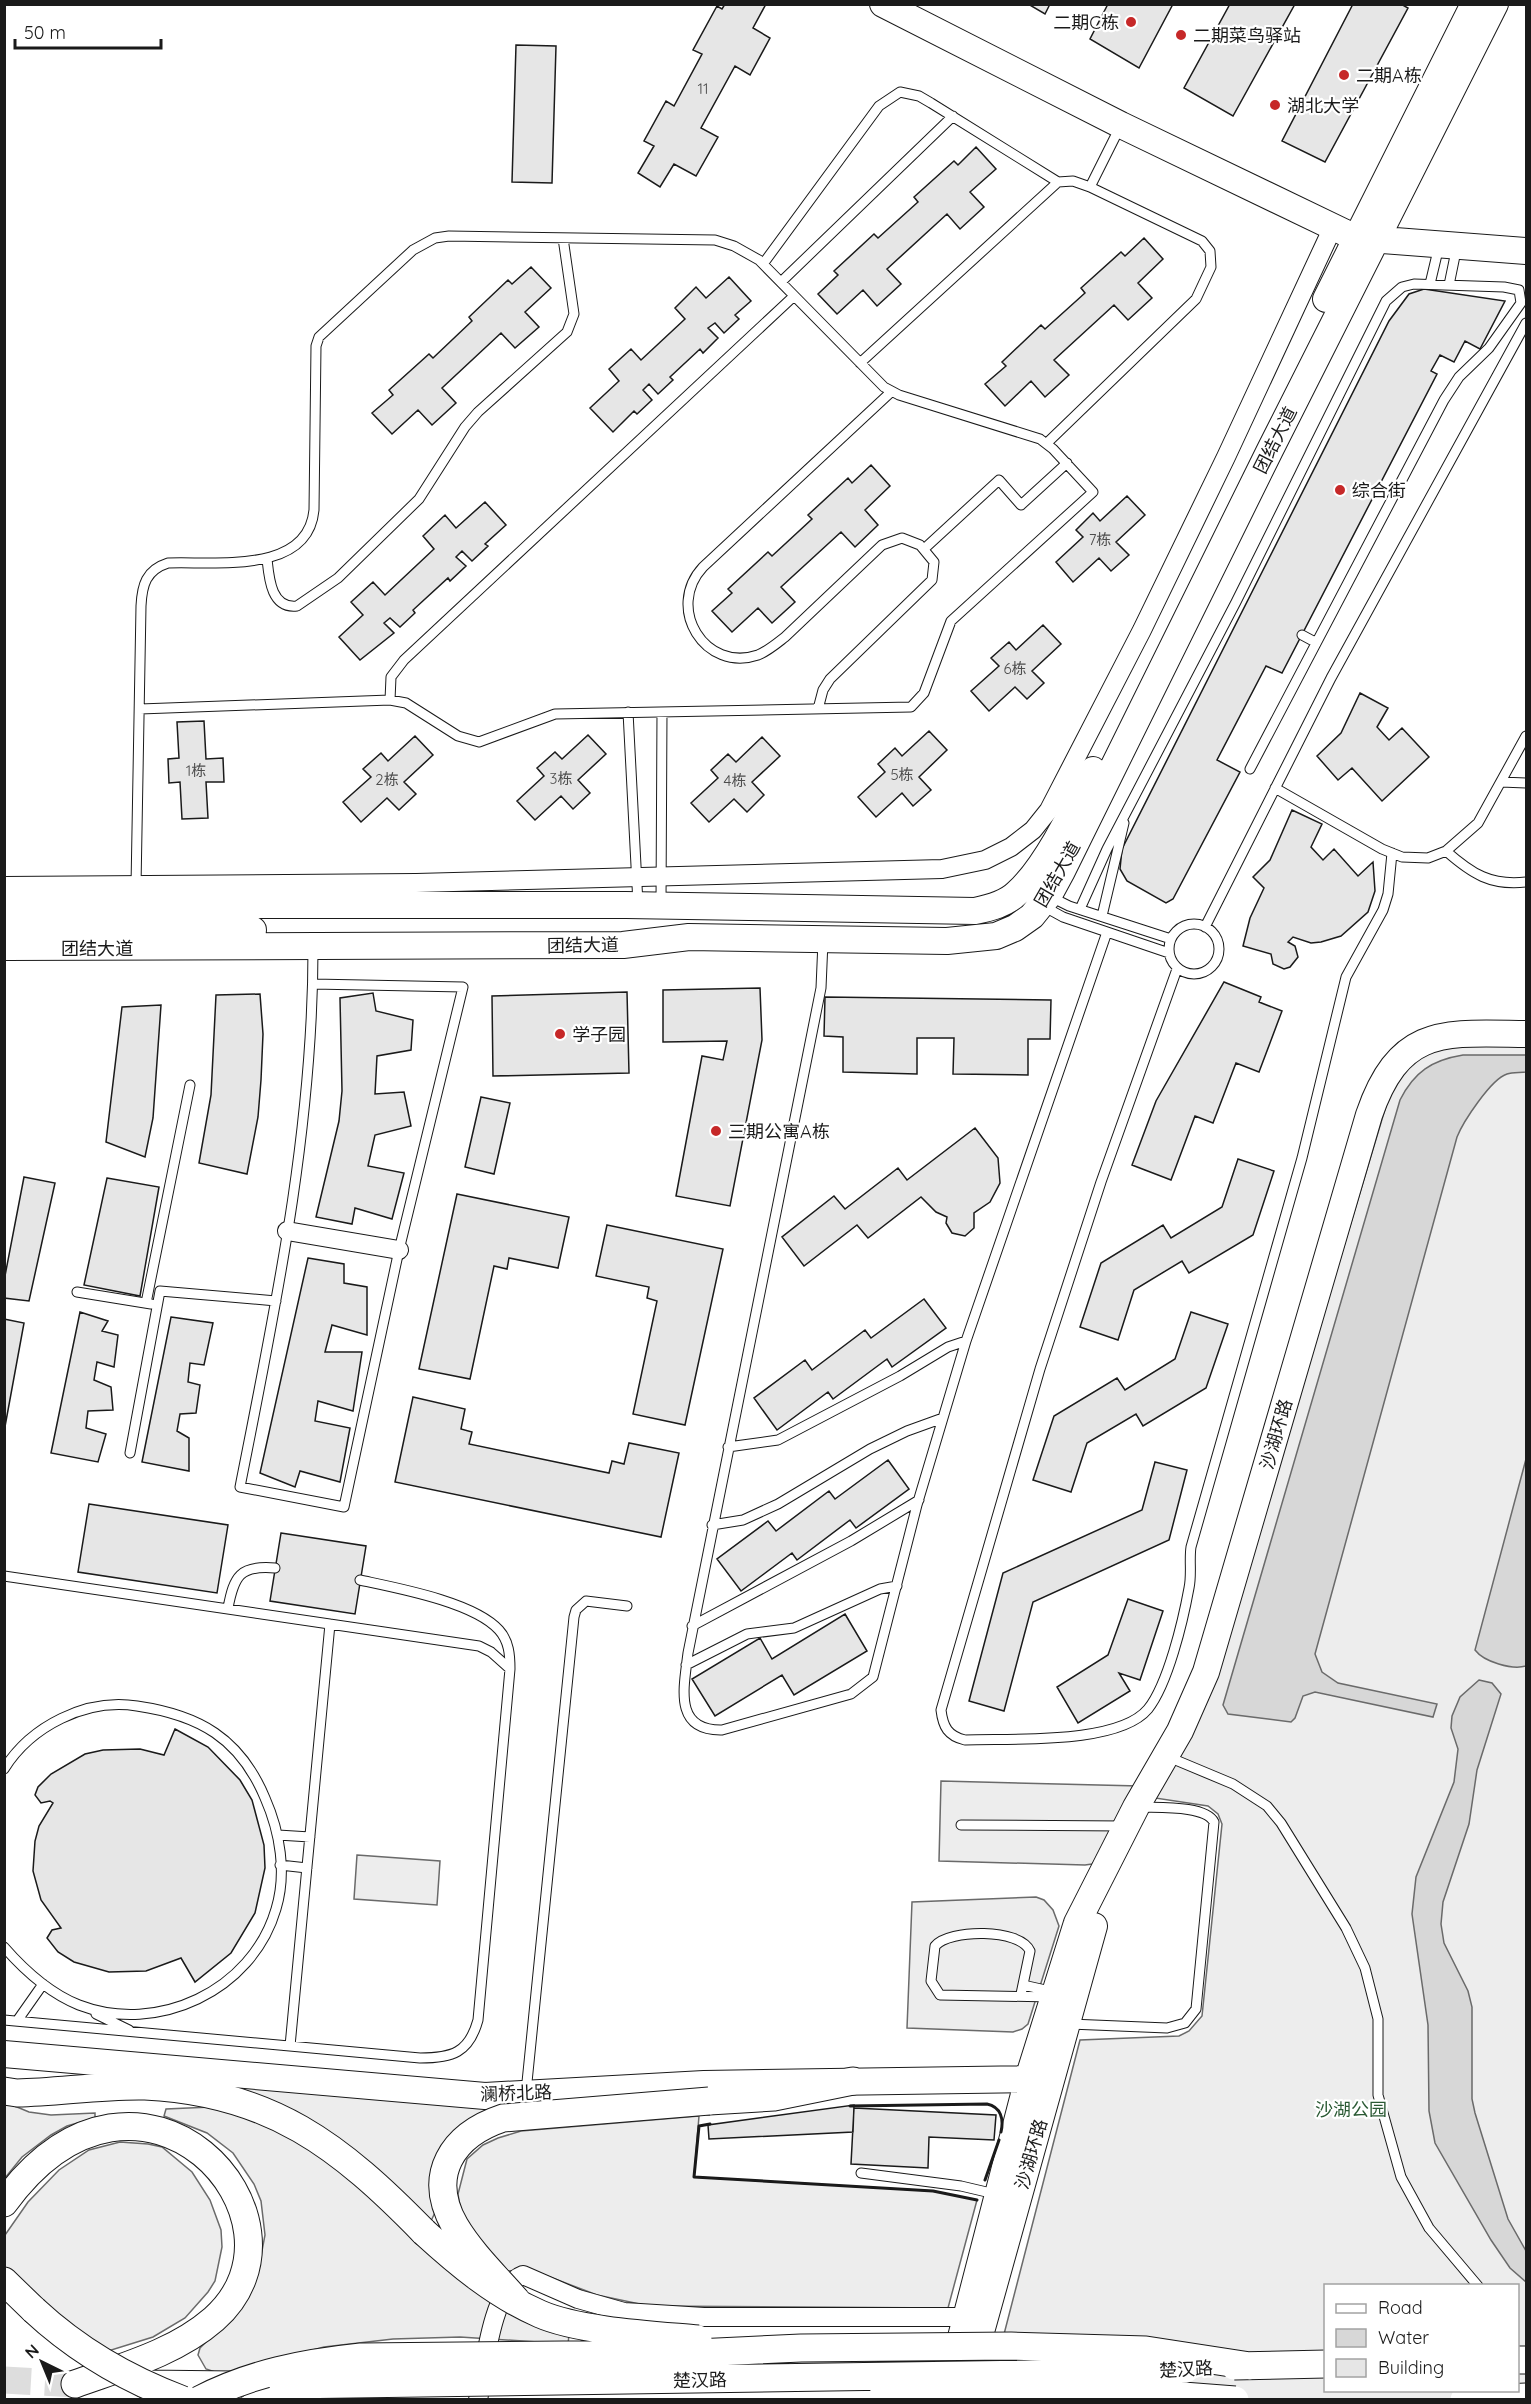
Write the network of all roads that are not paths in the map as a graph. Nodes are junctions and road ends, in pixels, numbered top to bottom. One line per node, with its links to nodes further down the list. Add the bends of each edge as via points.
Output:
1 (883, 4): 5 (main road)
2 (1474, 4): 8 (main road, 团结大道)
3 (1495, 4): 8 (main road, 团结大道)
4 (953, 116): 6 (lane); 12 (lane, via 910,93 900,92 888,98); 13 (lane)
5 (1121, 125): 7 (lane); 8 (main road)
6 (1058, 182): 7 (lane, via 1073,181); 18 (lane)
7 (1090, 187): 20 (lane, via 1202,241 1210,251 1211,267 1190,307)
8 (1355, 235): 10 (main road); 39 (street, via 1048,810 1033,830 985,860 942,869); 44 (main road, 团结大道); 46 (main road, 团结大道, via 1084,788 1043,861 1018,893 975,911)
9 (563, 238): 12 (lane, via 715,240 745,251); 23 (lane, via 435,238 412,250 324,330 316,346 313,519 310,530 295,547); 23 (lane, via 574,303 572,324 478,412 419,499 338,578 297,606 282,603 272,592)
10 (1448, 245): 11 (main road); 14 (lane); 15 (lane)
11 (1527, 251)
12 (763, 264): 13 (lane)
13 (781, 282): 16 (lane)
14 (1430, 284): 15 (lane); 36 (lane, via 1402,287 1386,301 1241,604)
15 (1449, 285): 25 (lane, via 1512,288 1522,298 1489,348 1459,377 1444,400)
16 (794, 296): 18 (lane); 26 (lane, via 404,660 391,677)
17 (1527, 323): 35 (lane, via 1336,668)
18 (860, 363): 19 (lane)
19 (891, 392): 20 (lane); 22 (lane, via 694,576 687,592 688,620 697,636 717,651 756,656 785,637 882,545 902,538 915,541)
20 (1047, 443): 21 (lane)
21 (1067, 463): 22 (lane, via 1021,505 999,480); 28 (lane, via 1093,492 951,621 918,702 902,708)
22 (924, 549): 28 (lane, via 934,562 932,580 830,679)
23 (267, 559): 27 (lane, via 168,562 151,572 141,592)
24 (1302, 635): 25 (lane)
25 (1315, 642): 32 (lane)
26 (390, 700): 27 (lane); 29 (lane, via 406,703 458,736 479,742 546,715)
27 (140, 709): 42 (lane)
28 (818, 709): 30 (lane)
29 (628, 712): 30 (lane); 40 (lane)
30 (662, 712): 39 (lane)
31 (1527, 736): 33 (lane)
32 (1250, 769)
33 (1501, 782): 34 (lane); 37 (lane, via 1478,824)
34 (1527, 783)
35 (1275, 788): 38 (lane); 50 (lane)
36 (1125, 817): 47 (lane); 48 (lane)
37 (1446, 851): 38 (lane, via 1415,858); 41 (lane, via 1478,876 1509,884)
38 (1392, 853): 59 (lane, via 1383,910 1346,977 1302,1158 1191,1546 1190,1586 1160,1689 1139,1718 1107,1732 957,1738 945,1727 941,1710 1040,1369)
39 (661, 876): 40 (street); 46 (lane)
40 (638, 877): 42 (street); 46 (lane)
41 (1527, 882)
42 (136, 885): 43 (street)
43 (4, 886)
44 (1045, 900): 47 (lane); 52 (lane, via 1063,917); 54 (main road, 团结大道, via 1023,923 996,936 947,940)
45 (4, 905): 46 (main road, 团结大道)
46 (642, 905): 49 (main road, via 563,920)
47 (1080, 909): 48 (lane)
48 (1102, 916): 55 (lane)
49 (4, 918)
50 (1205, 927): 55 (lane, via 1183,926); 59 (lane, via 1217,938 1220,948 1214,966 1196,975)
51 (4, 930): 53 (main road, via 624,930)
52 (1107, 932): 58 (lane); 69 (lane)
53 (689, 937): 54 (main road, 团结大道); 56 (main road, 团结大道, via 623,945)
54 (823, 939): 71 (lane, via 821,988)
55 (1171, 939): 58 (lane)
56 (313, 946): 57 (main road, 团结大道); 60 (lane)
57 (4, 947)
58 (1169, 954): 59 (lane)
59 (1177, 969)
60 (313, 984): 63 (lane, via 307,1090); 64 (lane, via 463,987)
61 (1527, 1034): 85 (main road, 沙湖环路, via 1437,1036 1410,1050 1381,1085 1206,1672)
62 (190, 1085): 67 (lane)
63 (287, 1231): 64 (street); 66 (lane)
64 (399, 1250): 66 (lane, via 344,1507 240,1487)
65 (77, 1293): 67 (lane)
66 (276, 1301): 68 (lane, via 160,1291)
67 (146, 1304): 68 (lane)
68 (157, 1305): 72 (lane)
69 (966, 1341): 70 (lane); 71 (lane, via 948,1347 777,1440)
70 (943, 1418): 73 (lane); 74 (lane, via 870,1449 778,1504 743,1520)
71 (728, 1448): 74 (lane)
72 (130, 1453)
73 (919, 1500): 78 (lane); 82 (lane)
74 (712, 1525): 82 (lane)
75 (275, 1568): 80 (lane, via 250,1568 240,1575 232,1588)
76 (4, 1576): 80 (lane)
77 (360, 1580): 84 (lane, via 424,1595 477,1614 504,1637)
78 (897, 1586): 83 (lane, via 880,1589 784,1631 747,1634); 83 (lane, via 873,1677 851,1694 711,1731 696,1724 686,1709)
79 (627, 1606): 111 (lane, via 586,1601 574,1617)
80 (228, 1608): 81 (lane)
81 (330, 1624): 84 (lane, via 479,1646); 90 (lane)
82 (692, 1626): 83 (lane)
83 (686, 1665)
84 (510, 1669): 106 (lane, via 478,2020 469,2043 450,2056 439,2058)
85 (1166, 1756): 87 (main road, 沙湖环路); 116 (lane, via 1233,1784 1267,1806 1281,1822 1346,1928 1365,1968 1378,2019 1378,2095 1401,2177 1429,2228)
86 (4, 1769): 89 (lane, via 15,1751 49,1725 86,1710 134,1705 177,1713 197,1720 232,1746 260,1785)
87 (1131, 1816): 88 (lane); 93 (main road, 沙湖环路); 103 (lane, via 1198,1811 1208,1813 1214,1822 1196,2009 1185,2023 1167,2028)
88 (961, 1825)
89 (278, 1835): 90 (lane); 91 (lane)
90 (310, 1838): 92 (lane)
91 (280, 1865): 92 (lane); 99 (lane, via 276,1909 263,1938 241,1968 206,1996 185,2006)
92 (307, 1868): 106 (lane)
93 (1077, 1923): 97 (main road, 沙湖环路); 103 (main road, 沙湖环路, via 1094,1926)
94 (4, 1947): 95 (lane)
95 (43, 1984): 98 (lane); 102 (lane)
96 (1022, 1990): 96 (lane, via 1030,1951 1018,1938 958,1935 935,1946 931,1981 940,1995); 97 (lane)
97 (1055, 1994): 108 (main road, 沙湖环路)
98 (80, 2006): 99 (lane); 101 (lane)
99 (128, 2016): 101 (lane)
100 (4, 2020): 102 (lane)
101 (109, 2020): 104 (lane); 105 (lane)
102 (17, 2021): 104 (lane)
103 (1067, 2024): 128 (main road, 沙湖环路)
104 (79, 2026): 105 (lane)
105 (135, 2033): 106 (lane)
106 (290, 2046)
107 (4, 2054): 111 (main road, 澜桥北路, via 485,2096)
108 (1028, 2079): 109 (main road, 澜桥北路); 113 (main road, 沙湖环路)
109 (853, 2081): 111 (main road, 澜桥北路); 117 (main road, bridge, via 774,2097 503,2118 478,2127 450,2156 443,2177 447,2209 465,2241)
110 (4, 2091): 117 (main road, bridge, via 146,2086 250,2104 300,2127 344,2156 476,2276)
111 (526, 2092)
112 (861, 2173): 113 (lane, via 952,2184)
113 (997, 2194): 118 (main road, 沙湖环路)
114 (4, 2203): 121 (main road, 楚汉路, bridge, via 40,2163 72,2140 102,2128 137,2126 180,2137 196,2147 229,2181 243,2213 245,2263 230,2300 214,2319 174,2346 75,2384 283,2385 1097,2373)
115 (4, 2281): 123 (main road, bridge, via 68,2339 153,2389)
116 (1476, 2284)
117 (517, 2301): 119 (main road, bridge, via 540,2314 618,2330)
118 (967, 2318): 125 (street, via 704,2317 624,2312 578,2299 523,2275 516,2278 501,2300); 127 (main road, 沙湖环路)
119 (801, 2348): 121 (main road, bridge, via 1098,2348 1146,2350); 124 (main road, bridge, via 675,2355 361,2356 260,2374)
120 (1324, 2364): 121 (main road, 楚汉路, bridge)
121 (1250, 2366)
122 (1527, 2397): 130 (main road, bridge)
123 (183, 2400)
124 (199, 2400)
125 (478, 2400)
126 (880, 2400): 129 (main road, bridge, via 1183,2396)
127 (944, 2400)
128 (963, 2400)
129 (1235, 2400)
130 (1464, 2400)

